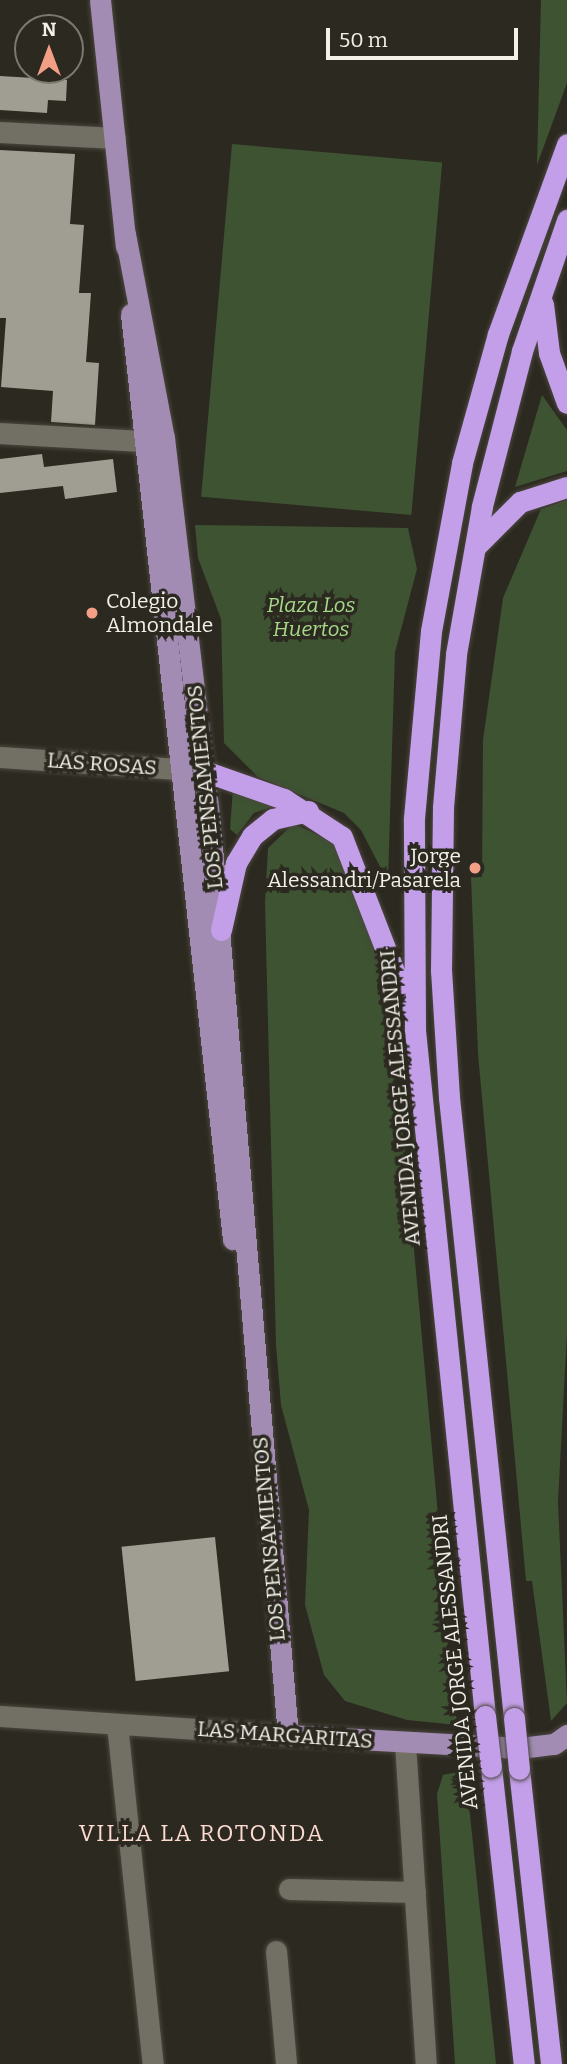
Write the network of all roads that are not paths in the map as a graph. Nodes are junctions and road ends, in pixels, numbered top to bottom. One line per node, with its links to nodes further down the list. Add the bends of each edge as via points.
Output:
1 (100, 0): 3 (main road, LOS PENSAMIENTOS)
2 (0, 132): 3 (street)
3 (115, 138): 6 (main road, LOS PENSAMIENTOS)
4 (567, 144): 17 (highway, AVENIDA JORGE ALESSANDRI, via 498,334 441,569 414,818)
5 (567, 220): 7 (highway)
6 (125, 234): 10 (main road, LOS PENSAMIENTOS); 14 (main road, LOS PENSAMIENTOS, via 164,438)
7 (544, 285): 8 (highway, via 549,353); 12 (highway)
8 (567, 403)
9 (0, 433): 10 (street)
10 (145, 441): 14 (main road, LOS PENSAMIENTOS)
11 (567, 487): 12 (highway, via 532,495 505,512)
12 (473, 554): 27 (highway, bridge, via 448,739 441,971)
13 (0, 757): 14 (street, LAS ROSAS)
14 (194, 770): 15 (highway); 16 (main road, LOS PENSAMIENTOS); 18 (main road, LOS PENSAMIENTOS, via 236,1268)
15 (307, 811): 16 (highway, via 273,818 252,836 236,863); 17 (highway, via 330,824 351,852)
16 (221, 930): 18 (main road, LOS PENSAMIENTOS)
17 (415, 1030): 31 (highway, AVENIDA JORGE ALESSANDRI, bridge)
18 (251, 1344): 21 (main road, LOS PENSAMIENTOS)
19 (0, 1716): 20 (street, LAS MARGARITAS)
20 (117, 1724): 21 (street, LAS MARGARITAS); 28 (street)
21 (288, 1735): 23 (main road, LAS MARGARITAS)
22 (567, 1735): 23 (main road, LAS MARGARITAS, via 541,1748)
23 (405, 1743): 25 (street)
24 (289, 1889): 25 (street)
25 (415, 1892): 30 (street)
26 (276, 1951): 29 (street)
27 (546, 2025): 32 (highway); 33 (highway)
28 (153, 2064)
29 (286, 2064)
30 (426, 2064)
31 (524, 2064)
32 (551, 2064)
33 (558, 2064)

